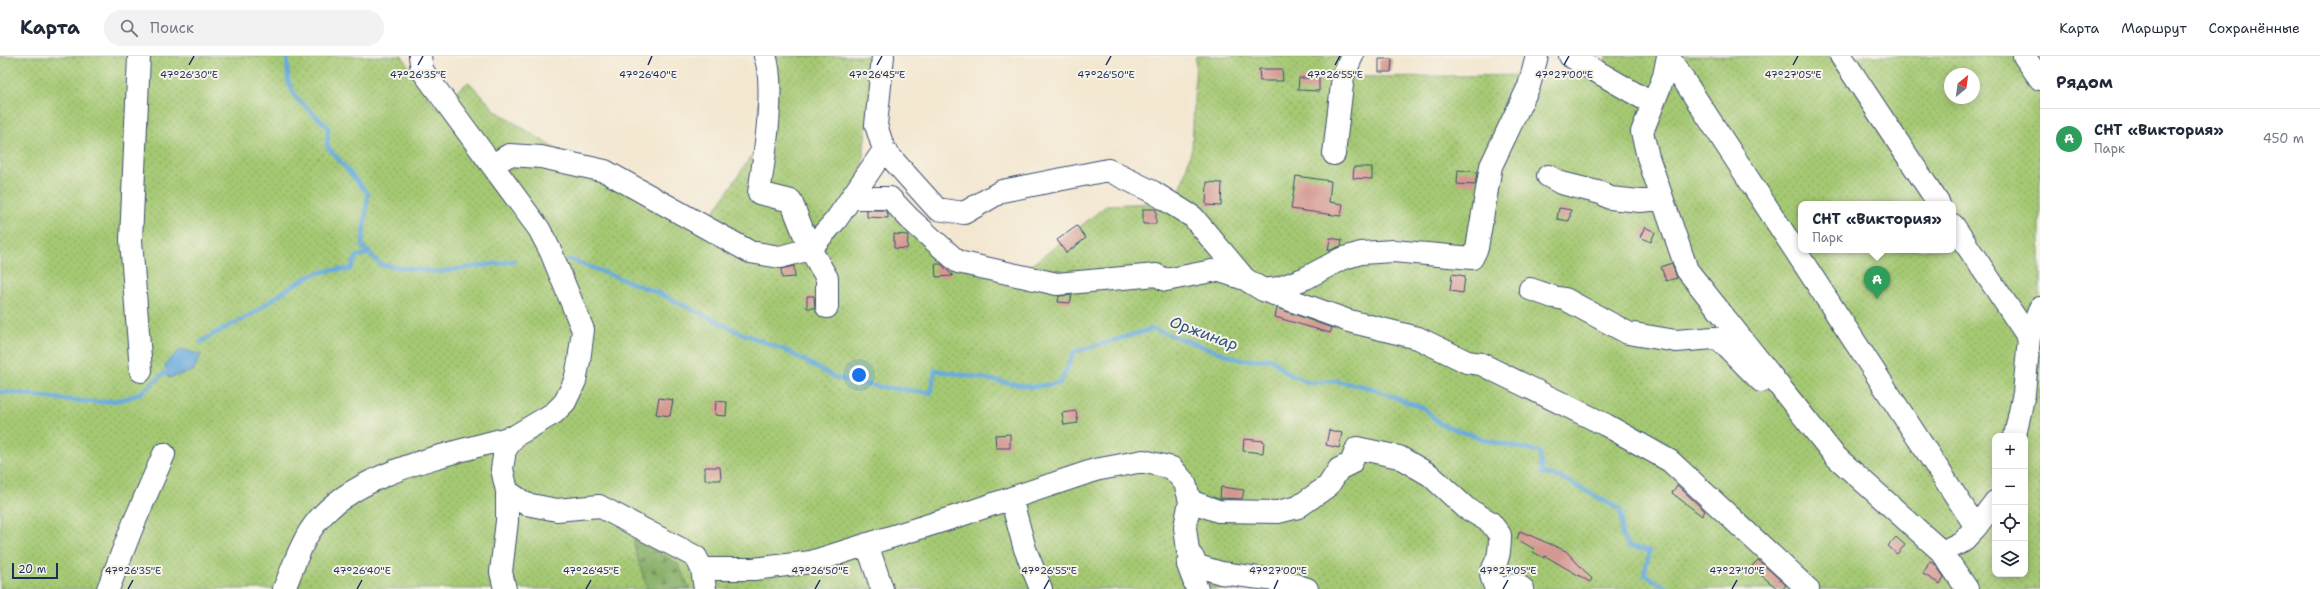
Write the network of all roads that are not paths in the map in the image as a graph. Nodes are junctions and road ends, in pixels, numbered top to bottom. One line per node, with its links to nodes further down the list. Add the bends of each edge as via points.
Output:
1 (139, 56): 27 (street, via 132,240)
2 (420, 56): 15 (street, via 422,70)
3 (765, 56): 21 (street, via 768,63 769,100 760,193 791,201)
4 (883, 56): 13 (street, via 876,125)
5 (1352, 56): 14 (street, via 1343,76)
6 (1537, 56): 22 (street, via 1529,86 1491,166 1477,248 1472,258 1393,251 1361,253 1341,259 1306,278 1279,288)
7 (1570, 56): 12 (street)
8 (1668, 56): 12 (street, via 1664,76); 36 (street)
9 (1841, 56): 19 (street)
10 (2024, 56): 11 (street)
11 (2040, 80)
12 (1653, 104): 18 (street, via 1642,132)
13 (884, 150): 17 (street); 22 (street, via 937,208 964,214 1002,191 1108,170 1153,192 1193,217)
14 (1334, 154)
15 (493, 165): 21 (street, via 509,155 540,157 604,171 750,252 780,256); 29 (street, via 539,229 583,330 575,381 565,402 554,413)
16 (1548, 176): 18 (street, via 1561,183 1601,193 1610,198 1640,201)
17 (851, 198): 21 (street, via 836,220); 22 (street, via 890,198 958,262 1058,284 1156,275 1166,280 1217,270)
18 (1662, 199): 31 (street, via 1687,270)
19 (1937, 201)
20 (1956, 229): 26 (street)
21 (810, 249): 24 (street, via 827,278)
22 (1254, 284): 51 (street, via 1349,321 1435,344 1467,362 1481,364 1543,392 1652,449 1670,461)
23 (1530, 289): 31 (street, via 1565,299 1628,333 1669,341 1714,338 1720,340)
24 (827, 306)
25 (2040, 308): 26 (street)
26 (2029, 338): 28 (street, via 2024,393)
27 (141, 371)
28 (2016, 433)
29 (515, 436): 32 (street, via 505,450 502,469); 42 (street, via 371,481 334,504 310,531)
30 (164, 454): 41 (street)
31 (1835, 456): 38 (street)
32 (507, 491): 40 (street, via 526,504 557,510 599,506 696,557); 43 (street, via 507,521 501,572)
33 (1011, 498): 34 (street, via 1095,470 1143,461 1172,468 1185,483); 37 (street); 45 (street, via 1025,549)
34 (1190, 501): 39 (street, via 1185,527 1188,551); 48 (street, via 1218,511 1278,512 1298,507 1328,486 1339,469 1351,463 1357,448 1399,457 1430,475 1466,508 1490,522 1500,535 1496,560 1491,568 1491,578)
35 (1993, 505): 36 (street)
36 (1976, 527): 38 (street, via 1962,542)
37 (868, 544): 40 (street, via 811,562 754,569); 44 (street)
38 (1942, 552): 52 (street)
39 (1193, 558): 46 (street, via 1188,564); 47 (street, via 1198,566 1221,573 1283,581)
40 (704, 579)
41 (108, 589)
42 (284, 589)
43 (505, 589)
44 (882, 589)
45 (1041, 589)
46 (1197, 589)
47 (1307, 589)
48 (1496, 589)
49 (1501, 589): 50 (street, via 1517,585)
50 (1523, 589)
51 (1808, 589)
52 (1967, 589)

